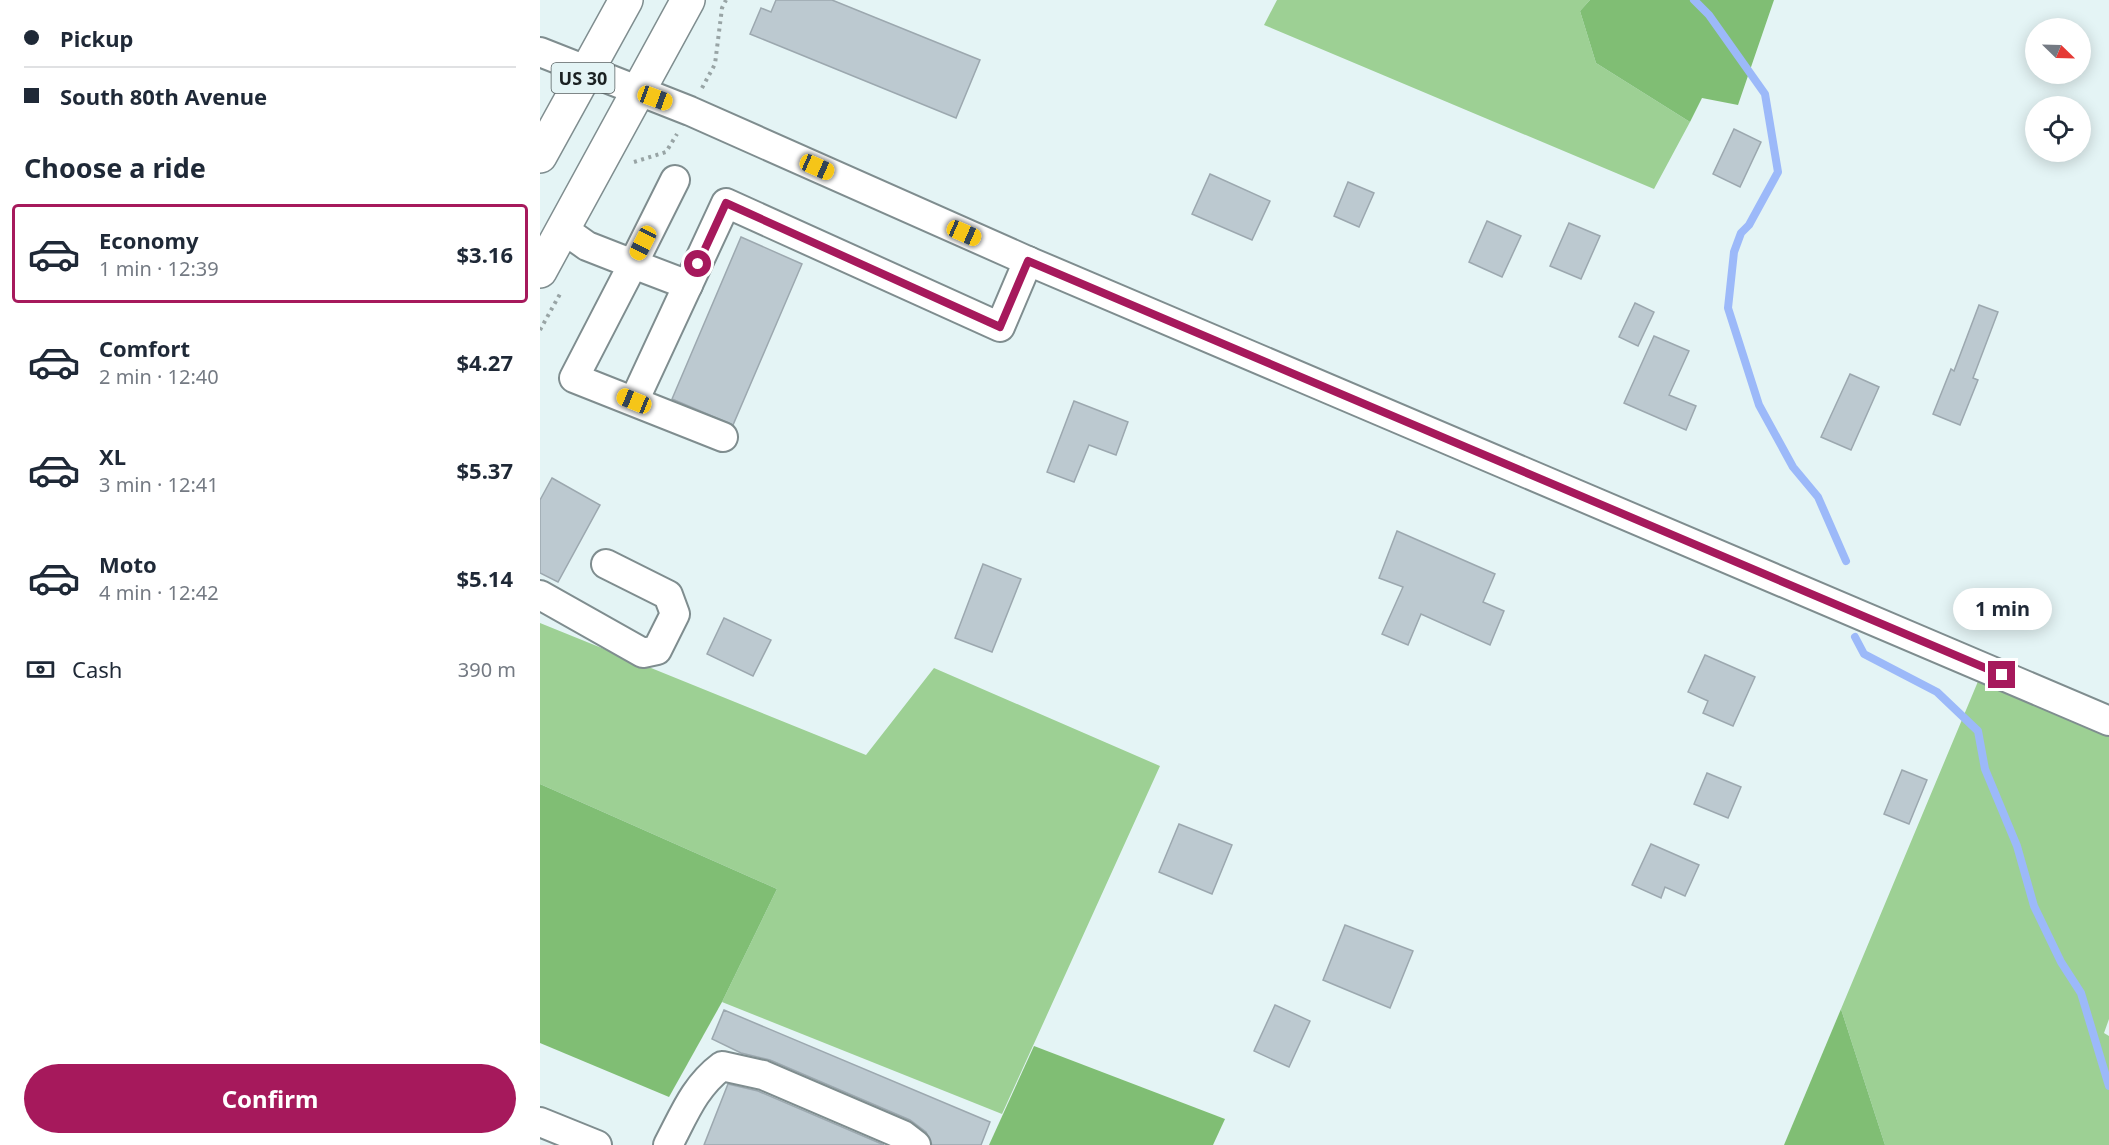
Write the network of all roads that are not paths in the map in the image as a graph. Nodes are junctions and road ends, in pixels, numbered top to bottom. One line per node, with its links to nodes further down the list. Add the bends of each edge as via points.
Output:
1 (626, 0): 4 (main road, US 30)
2 (688, 0): 5 (main road, US 30)
3 (540, 52): 4 (street)
4 (586, 72): 5 (street); 6 (main road, US 30)
5 (637, 92): 8 (main road, US 30); 9 (street, via 690,111)
6 (540, 156)
7 (675, 180): 10 (street)
8 (563, 229): 10 (street, via 587,246); 11 (main road, US 30)
9 (1028, 261): 12 (street, via 1000,327 726,203); 17 (street)
10 (633, 264): 12 (street); 13 (street, via 574,378)
11 (540, 271)
12 (688, 285): 13 (street)
13 (634, 401): 14 (street)
14 (723, 437)
15 (606, 564): 16 (street, via 668,595 675,614 657,650 643,652)
16 (540, 595)
17 (2109, 721)
18 (540, 1122): 19 (street)
19 (597, 1145)
20 (668, 1145): 21 (street, via 690,1100 706,1078 722,1066 763,1075 848,1109)
21 (916, 1145)

